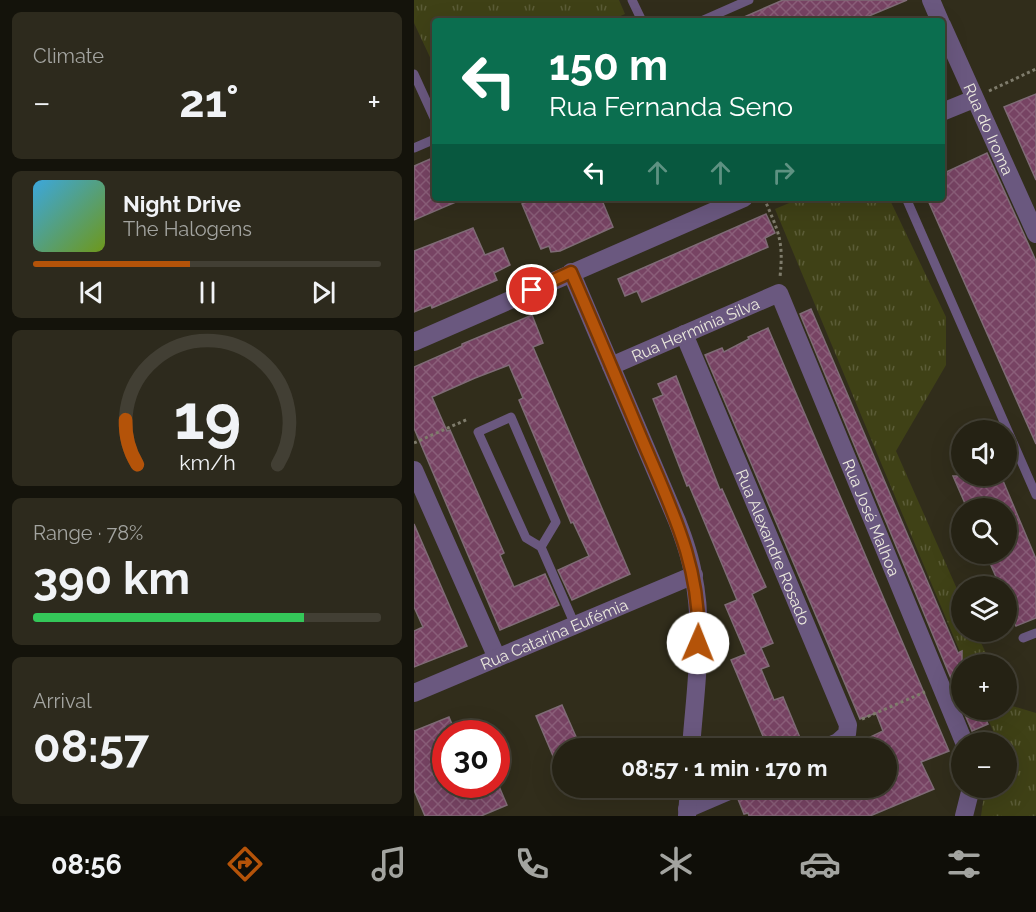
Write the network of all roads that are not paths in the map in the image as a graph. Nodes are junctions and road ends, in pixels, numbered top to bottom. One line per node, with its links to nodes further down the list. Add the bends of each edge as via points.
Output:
1 (632, 0): 4 (lane)
2 (749, 0): 5 (lane)
3 (931, 0): 6 (street, Rua do Iroma)
4 (641, 18)
5 (708, 18)
6 (939, 18)
7 (945, 32): 9 (street, Rua do Iroma)
8 (414, 74): 11 (lane)
9 (974, 99): 10 (street); 16 (street, Rua do Iroma)
10 (945, 111)
11 (432, 113)
12 (432, 140): 13 (lane)
13 (414, 148)
14 (732, 201): 17 (street)
15 (907, 201): 23 (lane)
16 (1036, 234)
17 (571, 272): 20 (street); 21 (street)
18 (779, 293): 19 (street, Rua Hermínia Silva); 31 (street, Rua José Malhoa)
19 (684, 334): 21 (street, Rua Hermínia Silva); 33 (street, Rua Alexandre Rosado, via 848,725)
20 (414, 342)
21 (611, 366): 25 (street, via 687,546)
22 (414, 470): 29 (street)
23 (1036, 495)
24 (541, 547): 24 (lane, via 556,522 510,417 478,432 525,538); 26 (lane)
25 (694, 575): 26 (street, Rua Catarina Eufémia); 32 (street, via 699,623)
26 (575, 625): 29 (street, Rua Catarina Eufémia)
27 (1036, 633): 28 (lane)
28 (1023, 638)
29 (497, 658): 30 (street, Rua Catarina Eufémia)
30 (414, 693)
31 (960, 732)
32 (692, 738)
33 (842, 738)
34 (716, 798): 36 (street)
35 (968, 798): 37 (street)
36 (687, 812)
37 (964, 816)

